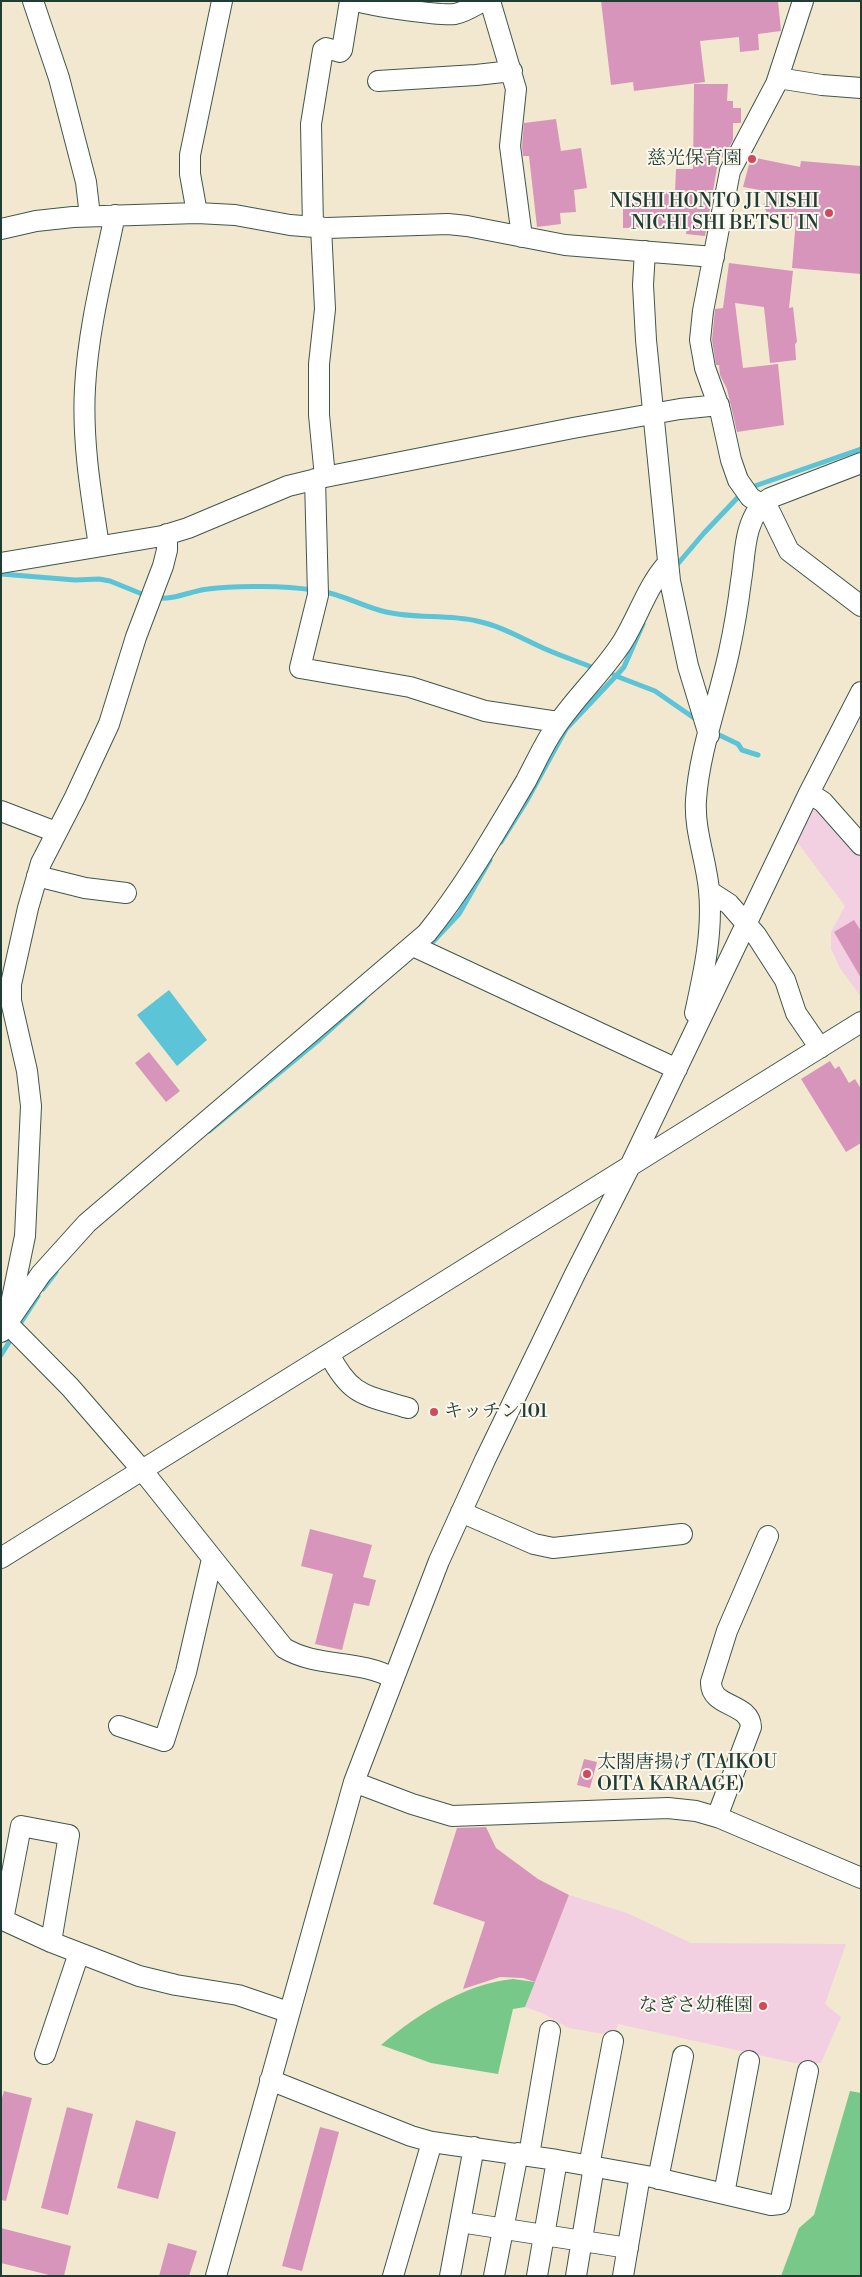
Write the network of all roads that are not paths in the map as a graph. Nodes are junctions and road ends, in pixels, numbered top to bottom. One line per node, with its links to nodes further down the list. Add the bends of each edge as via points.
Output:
1 (32, 1): 13 (street, via 59,78 86,182)
2 (222, 1): 12 (street, via 190,155)
3 (350, 1): 15 (street, via 342,50 323,50 314,98 310,138)
4 (357, 1): 5 (street, via 449,14 465,11)
5 (484, 1)
6 (490, 1): 8 (street)
7 (803, 1): 9 (street)
8 (512, 71): 10 (street); 17 (street, via 516,93 510,146)
9 (778, 78): 11 (street); 19 (street, via 730,171)
10 (378, 81)
11 (861, 88)
12 (197, 213): 14 (street); 15 (street)
13 (90, 216): 14 (street); 16 (street, via 41,220)
14 (115, 216): 26 (street, via 85,386 87,458)
15 (317, 227): 17 (street, via 440,223); 23 (street, via 324,309 320,364)
16 (1, 229)
17 (522, 237): 18 (street, via 565,245)
18 (645, 251): 19 (street); 21 (street, via 644,318)
19 (714, 258): 20 (street, via 700,331 705,368)
20 (718, 405): 21 (street); 24 (street, via 738,480 750,497)
21 (654, 414): 23 (street); 27 (street)
22 (861, 463): 24 (street, via 774,495)
23 (320, 478): 25 (street, via 281,488); 31 (street, via 318,595 300,668 410,687 485,711)
24 (761, 505): 29 (street, via 769,510 789,552); 32 (street, via 746,542 729,650)
25 (168, 534): 26 (street); 35 (street, via 163,566 136,637 111,719)
26 (99, 546): 28 (street)
27 (668, 563): 31 (street, via 613,656); 32 (street, via 682,640)
28 (1, 564)
29 (861, 606)
30 (861, 692): 33 (street)
31 (558, 722): 41 (street, via 461,888)
32 (709, 736): 38 (street, via 697,788 696,811)
33 (809, 793): 36 (street, via 823,802); 40 (street)
34 (1, 811): 35 (street)
35 (56, 832): 37 (street)
36 (861, 845)
37 (37, 876): 39 (street, via 85,888); 47 (street, via 10,992 31,1106 25,1236)
38 (709, 891): 40 (street, via 729,904); 43 (street, via 708,946)
39 (126, 893)
40 (747, 923): 43 (street); 44 (street, via 785,980 796,1013)
41 (413, 946): 45 (street); 47 (street, via 88,1222 41,1274)
42 (861, 1022): 44 (street)
43 (689, 1044): 45 (street)
44 (820, 1048): 46 (street)
45 (677, 1069): 46 (street)
46 (630, 1166): 48 (street); 51 (street)
47 (8, 1326): 50 (street, via 70,1387)
48 (329, 1354): 49 (street, via 342,1378 353,1388); 50 (street)
49 (408, 1408)
50 (142, 1470): 54 (street); 55 (street)
51 (461, 1512): 52 (street, via 534,1544 553,1548); 56 (street)
52 (682, 1534)
53 (768, 1536): 59 (street, via 728,1631 711,1682 717,1698 744,1712 751,1722)
54 (1, 1558)
55 (212, 1558): 56 (street, via 284,1648 314,1659 368,1667); 57 (street, via 186,1672 164,1741)
56 (393, 1678): 58 (street)
57 (118, 1726)
58 (354, 1782): 59 (street, via 452,1816 668,1808); 64 (street)
59 (717, 1817): 60 (street)
60 (861, 1878)
61 (2, 1920): 62 (street); 62 (street, via 22,1826 69,1834)
62 (52, 1942): 63 (street)
63 (79, 1953): 64 (street, via 157,1981 238,1995); 67 (street)
64 (288, 2012): 71 (street)
65 (550, 2031): 74 (street)
66 (613, 2041): 76 (street)
67 (45, 2054)
68 (683, 2056): 77 (street)
69 (749, 2061): 78 (street)
70 (808, 2071): 78 (street, via 780,2204 771,2205)
71 (270, 2080): 72 (street); 84 (street)
72 (432, 2142): 73 (street); 85 (street)
73 (474, 2147): 74 (street); 79 (street)
74 (523, 2154): 75 (street); 80 (street)
75 (558, 2160): 76 (street); 81 (street)
76 (592, 2166): 77 (street); 82 (street)
77 (649, 2177): 78 (street); 83 (street)
78 (724, 2194)
79 (460, 2222): 80 (street); 86 (street)
80 (503, 2229): 81 (street); 87 (street)
81 (544, 2235): 82 (street); 88 (street)
82 (582, 2241): 83 (street); 89 (street)
83 (628, 2248): 90 (street)
84 (216, 2276)
85 (393, 2276)
86 (450, 2276)
87 (494, 2276)
88 (537, 2276)
89 (576, 2276)
90 (623, 2276)

